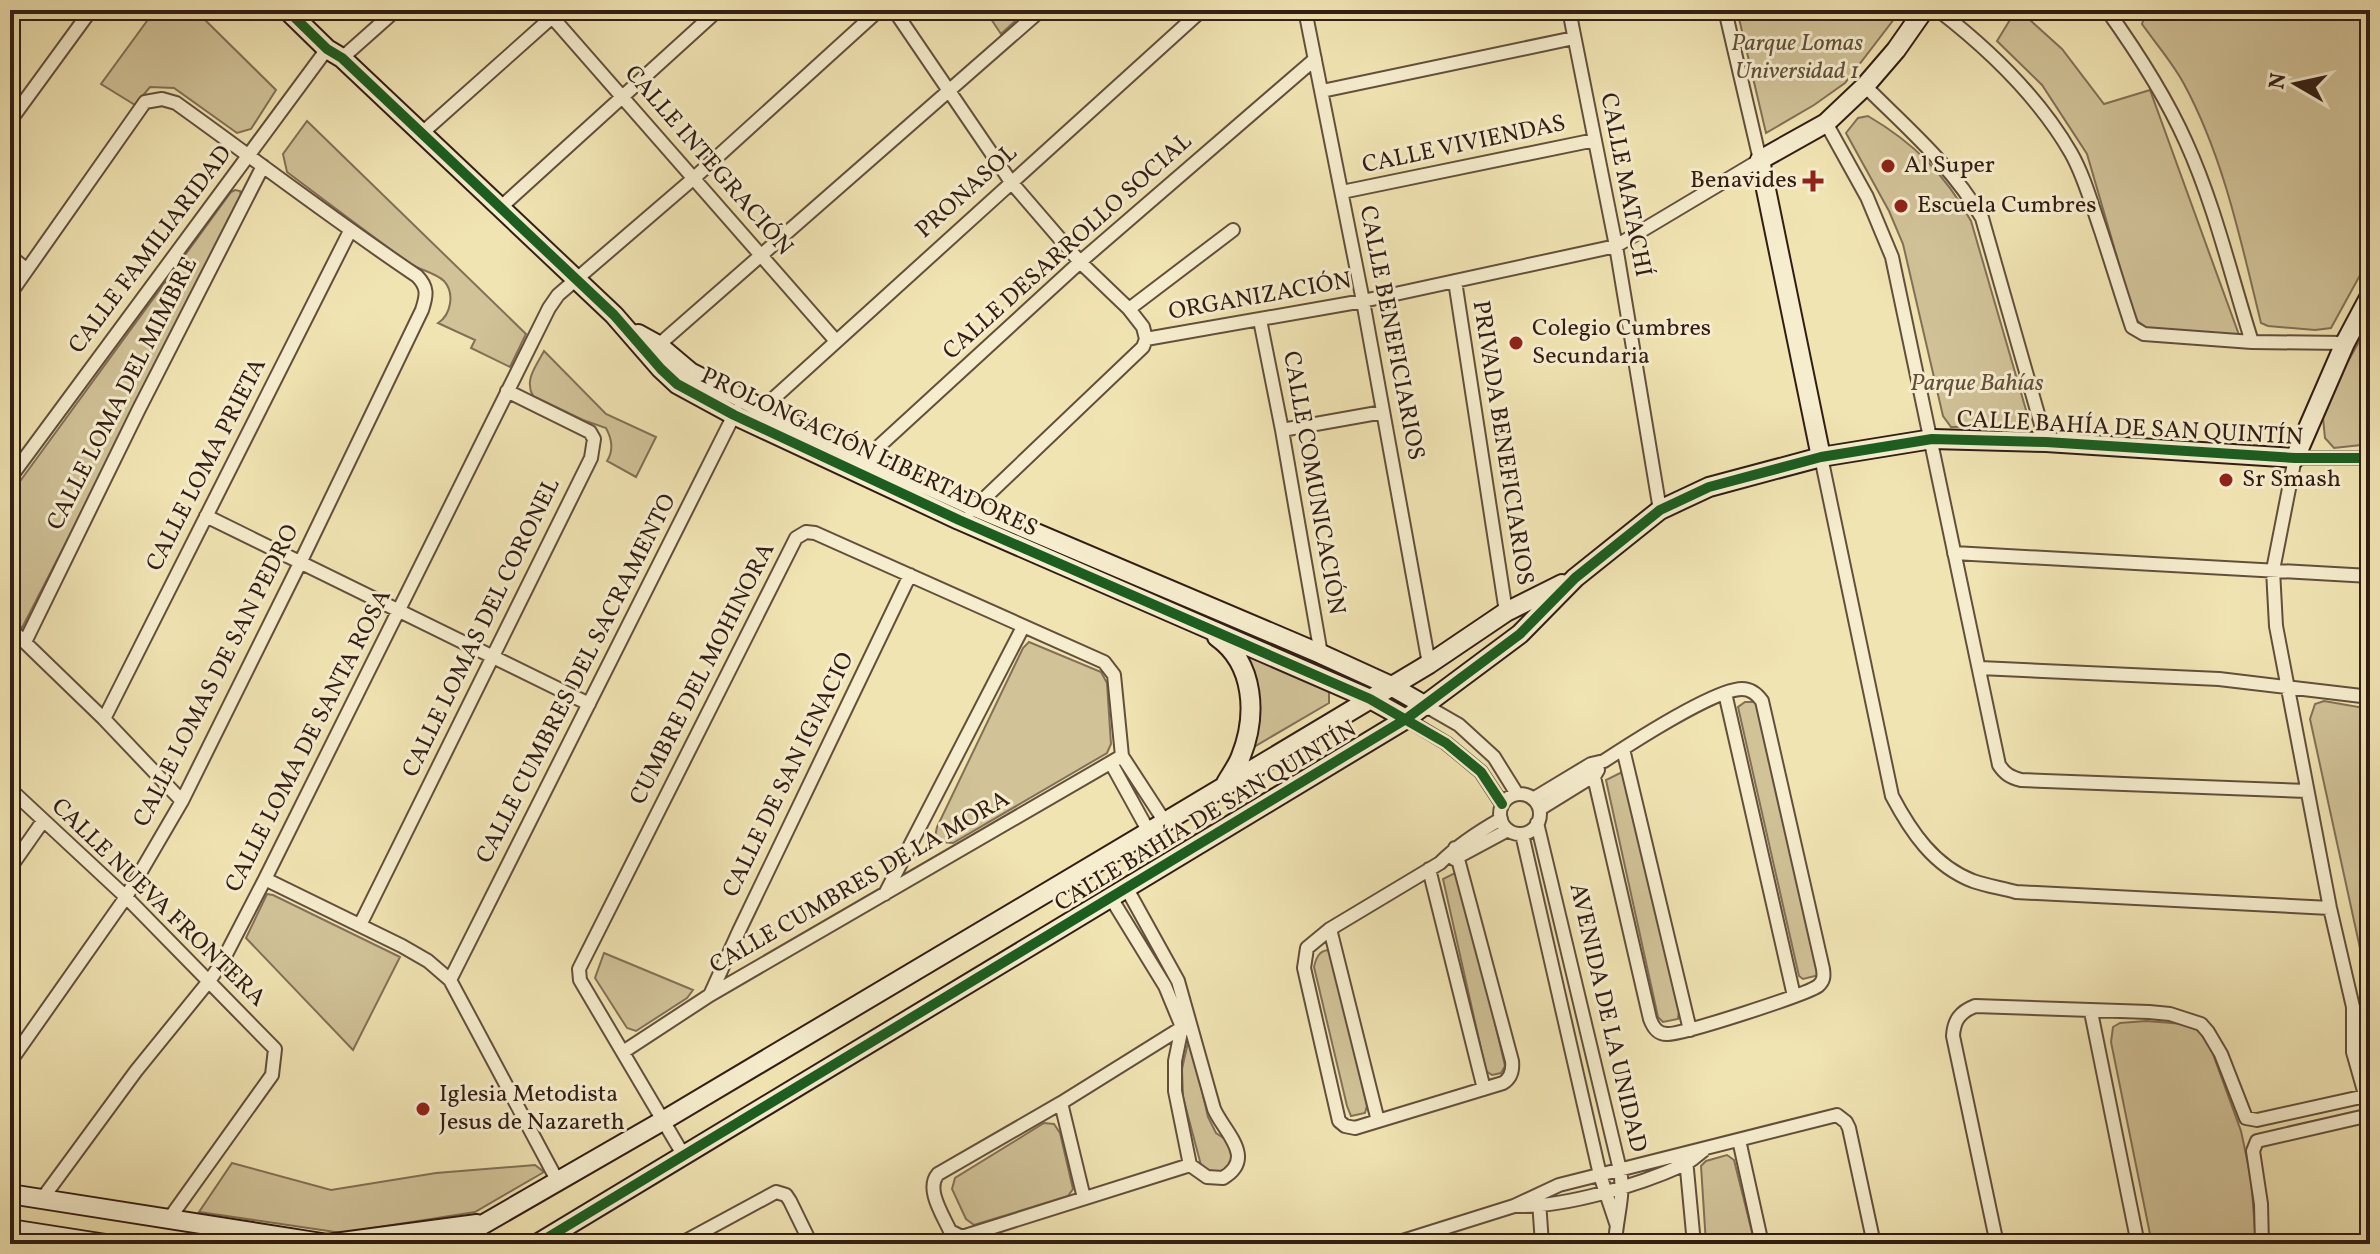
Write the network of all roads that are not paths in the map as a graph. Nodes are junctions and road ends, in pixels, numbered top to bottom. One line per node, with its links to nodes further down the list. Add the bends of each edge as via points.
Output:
1 (91, 10): 23 (street)
2 (287, 10): 17 (street, PROLONGACIÓN LIBERTADORES)
3 (396, 10): 17 (street, CALLE FAMILIARIDAD)
4 (718, 10): 22 (street)
5 (879, 10): 30 (street, CALLE LOMA DE SANTA ROSA)
6 (894, 10): 21 (street)
7 (1041, 10): 21 (street)
8 (1202, 10): 31 (street, PRONASOL)
9 (1305, 10): 18 (street, CALLE BENEFICIARIOS)
10 (1569, 10): 16 (street, CALLE MATACHÍ)
11 (1725, 10): 28 (street)
12 (1924, 10): 19 (street)
13 (1938, 10): 50 (street, via 2023,88 2072,155 2132,327 2144,334)
14 (2107, 10): 50 (street, via 2138,53 2187,144)
15 (553, 12): 22 (street, CALLE INTEGRACIÓN); 25 (street)
16 (1574, 38): 20 (street); 26 (street, CALLE MATACHÍ)
17 (334, 53): 25 (street, PROLONGACIÓN LIBERTADORES); 27 (street, CALLE FAMILIARIDAD)
18 (1315, 59): 20 (street, CALLE BENEFICIARIOS); 39 (street, CALLE DESARROLLO SOCIAL)
19 (1865, 86): 24 (street); 59 (street, via 1952,173 1982,218)
20 (1322, 91): 32 (street, CALLE BENEFICIARIOS)
21 (948, 93): 31 (street); 38 (street)
22 (622, 97): 30 (street, CALLE INTEGRACIÓN); 33 (street)
23 (10, 121)
24 (1826, 123): 28 (street); 58 (street, via 1867,197 1892,257)
25 (421, 134): 33 (street, PROLONGACIÓN LIBERTADORES)
26 (1595, 140): 32 (street, CALLE VIVIENDAS); 36 (street, CALLE MATACHÍ)
27 (249, 155): 29 (street); 40 (street, via 176,103 145,102); 64 (street, CALLE FAMILIARIDAD)
28 (1760, 160): 36 (street, ORGANIZACIÓN); 60 (street)
29 (263, 166): 35 (street); 81 (street, CALLE LOMA DEL MIMBRE)
30 (694, 178): 38 (street, CALLE INTEGRACIÓN); 41 (street, CALLE LOMA DE SANTA ROSA)
31 (1011, 182): 39 (street); 49 (street, PRONASOL)
32 (1342, 192): 45 (street, CALLE BENEFICIARIOS)
33 (501, 207): 41 (street, PROLONGACIÓN LIBERTADORES)
34 (1233, 230): 46 (street)
35 (350, 231): 67 (street, CALLE LOMA PRIETA); 70 (street, CALLE LOMAS DE SAN PEDRO, via 417,276 427,291)
36 (1616, 246): 42 (street, ORGANIZACIÓN); 66 (street, CALLE MATACHÍ)
37 (10, 256): 40 (street)
38 (762, 256): 49 (street, CALLE INTEGRACIÓN); 52 (street)
39 (1080, 262): 46 (street); 63 (street, CALLE DESARROLLO SOCIAL)
40 (27, 270): 43 (street)
41 (575, 278): 52 (street, PROLONGACIÓN LIBERTADORES); 53 (street, CALLE LOMA DE SANTA ROSA, via 549,308)
42 (1455, 281): 45 (street, ORGANIZACIÓN); 77 (street, PRIVADA BENEFICIARIOS)
43 (10, 294)
44 (2370, 296): 51 (street)
45 (1363, 301): 47 (street, ORGANIZACIÓN); 56 (street, CALLE BENEFICIARIOS)
46 (1129, 309): 48 (street)
47 (1260, 320): 48 (street, ORGANIZACIÓN); 57 (street, CALLE COMUNICACIÓN)
48 (1146, 339): 65 (street)
49 (836, 341): 55 (street, PRONASOL)
50 (2252, 342): 51 (street)
51 (2345, 343): 61 (street)
52 (653, 349): 54 (street, PROLONGACIÓN LIBERTADORES)
53 (507, 391): 76 (street, CALLE LOMA DE SANTA ROSA); 83 (street, CALLE LOMAS DEL CORONEL, via 590,432 594,439 591,458)
54 (738, 406): 55 (street, PROLONGACIÓN LIBERTADORES); 63 (street, PROLONGACIÓN LIBERTADORES); 91 (street, CALLE CUMBRES DEL SACRAMENTO)
55 (763, 408): 63 (street, PROLONGACIÓN LIBERTADORES)
56 (1383, 412): 57 (street); 84 (street, CALLE BENEFICIARIOS)
57 (1282, 430): 82 (street, CALLE COMUNICACIÓN)
58 (1932, 439): 59 (street, CALLE BAHÍA DE SAN QUINTÍN); 60 (street, CALLE BAHÍA DE SAN QUINTÍN); 69 (street)
59 (2046, 442): 61 (street, CALLE BAHÍA DE SAN QUINTÍN)
60 (1821, 457): 66 (street, CALLE BAHÍA DE SAN QUINTÍN, via 1709,487); 117 (street, via 1892,796 1924,847 1972,881 2016,892)
61 (2295, 458): 62 (street, CALLE BAHÍA DE SAN QUINTÍN); 71 (street)
62 (2370, 458)
63 (860, 464): 65 (street, PROLONGACIÓN LIBERTADORES); 68 (street, PROLONGACIÓN LIBERTADORES)
64 (10, 478)
65 (975, 507): 68 (street); 75 (street, PROLONGACIÓN LIBERTADORES)
66 (1660, 510): 74 (street, CALLE BAHÍA DE SAN QUINTÍN)
67 (206, 516): 70 (street); 93 (street, CALLE LOMA PRIETA)
68 (959, 520): 78 (street, PROLONGACIÓN LIBERTADORES)
69 (1954, 553): 71 (street); 85 (street)
70 (300, 563): 76 (street); 102 (street, CALLE LOMAS DE SAN PEDRO)
71 (2273, 570): 73 (street); 86 (street, via 2276,626)
72 (910, 575): 79 (street, CUMBRE DEL MOHINORA); 122 (street, CALLE DE SAN IGNACIO); 129 (street, CUMBRE DEL MOHINORA, via 815,533 796,538 581,964 580,980)
73 (2370, 576)
74 (1575, 578): 77 (street, CALLE BAHÍA DE SAN QUINTÍN); 92 (street, CALLE BAHÍA DE SAN QUINTÍN, via 1520,634)
75 (1206, 605): 78 (street); 82 (street, PROLONGACIÓN LIBERTADORES)
76 (398, 611): 83 (street); 113 (street, CALLE LOMA DE SANTA ROSA)
77 (1506, 612): 84 (street, CALLE BAHÍA DE SAN QUINTÍN)
78 (1199, 624): 90 (street, PROLONGACIÓN LIBERTADORES); 98 (street, via 1226,643 1242,666 1251,693 1241,758)
79 (1023, 627): 96 (street, CUMBRE DEL MOHINORA, via 1112,669); 115 (street)
80 (10, 628): 81 (street)
81 (25, 642): 93 (street)
82 (1321, 654): 87 (street, PROLONGACIÓN LIBERTADORES)
83 (492, 657): 91 (street); 118 (street, CALLE LOMAS DEL CORONEL)
84 (1429, 664): 87 (street, CALLE BAHÍA DE SAN QUINTÍN)
85 (1980, 668): 86 (street); 100 (street, via 1999,765 2010,777)
86 (2288, 685): 89 (street); 100 (street)
87 (1391, 686): 90 (street, CALLE BAHÍA DE SAN QUINTÍN); 92 (street, PROLONGACIÓN LIBERTADORES)
88 (1725, 693): 95 (street); 123 (street); 123 (street, via 1744,689 1762,701 1824,975 1816,988)
89 (2370, 697)
90 (1370, 699): 94 (street, PROLONGACIÓN LIBERTADORES); 98 (street, CALLE BAHÍA DE SAN QUINTÍN)
91 (589, 704): 120 (street, CALLE CUMBRES DEL SACRAMENTO)
92 (1426, 706): 94 (street, CALLE BAHÍA DE SAN QUINTÍN); 101 (street, via 1459,725 1494,757)
93 (104, 719): 102 (street)
94 (1406, 719): 103 (street, via 1481,772); 114 (street, CALLE BAHÍA DE SAN QUINTÍN)
95 (1623, 749): 97 (street); 127 (street)
96 (1116, 759): 108 (street, CUMBRE DEL MOHINORA); 108 (street, CUMBRE DEL MOHINORA); 115 (street, CALLE CUMBRES DE LA MORA)
97 (1593, 770): 104 (street); 127 (street, via 1650,1019 1660,1033)
98 (1224, 785): 108 (street, CALLE BAHÍA DE SAN QUINTÍN)
99 (10, 789): 105 (street, CALLE NUEVA FRONTERA)
100 (2307, 791): 117 (street)
101 (1517, 794): 103 (street); 104 (street)
102 (182, 801): 116 (street, CALLE LOMAS DE SAN PEDRO)
103 (1502, 804): 107 (street)
104 (1536, 804): 106 (street)
105 (43, 821): 112 (street); 116 (street, CALLE NUEVA FRONTERA)
106 (1537, 823): 109 (street); 132 (street, AVENIDA DE LA UNIDAD)
107 (1504, 824): 109 (street); 110 (street)
108 (1157, 827): 137 (street, CALLE BAHÍA DE SAN QUINTÍN)
109 (1522, 834): 133 (street, AVENIDA DE LA UNIDAD)
110 (1457, 853): 111 (street); 131 (street, via 1512,1061 1507,1081)
111 (1434, 866): 119 (street); 131 (street)
112 (10, 868)
113 (265, 879): 118 (street); 121 (street, CALLE LOMA DE SANTA ROSA)
114 (1119, 893): 126 (street); 126 (street, via 1172,967); 140 (street, CALLE BAHÍA DE SAN QUINTÍN)
115 (885, 895): 122 (street, CALLE CUMBRES DE LA MORA)
116 (126, 897): 121 (street, CALLE NUEVA FRONTERA); 130 (street, CALLE LOMAS DE SAN PEDRO)
117 (2330, 908): 124 (street)
118 (360, 925): 120 (street, via 428,961)
119 (1330, 929): 138 (street); 138 (street, via 1307,948 1304,962 1339,1121 1351,1128)
120 (450, 980): 145 (street)
121 (209, 981): 150 (street, CALLE LOMA DE SANTA ROSA); 152 (street, CALLE NUEVA FRONTERA, via 275,1049 272,1075)
122 (710, 995): 129 (street, CALLE CUMBRES DE LA MORA)
123 (1794, 996): 127 (street)
124 (2353, 1007): 128 (street); 134 (street, via 2352,1044)
125 (2091, 1012): 134 (street, via 2170,1014 2201,1024 2221,1054 2246,1118); 169 (street, via 1975,1006 1956,1020 1953,1036); 170 (street)
126 (1186, 1025): 135 (street); 142 (street, via 1175,1061 1175,1091); 142 (street, via 1214,1109 1238,1153 1235,1168 1223,1178 1207,1177)
127 (1690, 1030)
128 (2370, 1042)
129 (623, 1052): 137 (street, CUMBRE DEL MOHINORA)
130 (10, 1062)
131 (1484, 1089): 138 (street)
132 (1601, 1091): 133 (street); 143 (street, AVENIDA DE LA UNIDAD)
133 (1582, 1096): 144 (street, AVENIDA DE LA UNIDAD)
134 (2368, 1096): 136 (street)
135 (1061, 1103): 149 (street); 149 (street, via 938,1174 933,1188 950,1231 960,1236)
136 (2370, 1114): 171 (street, via 2257,1141 2253,1151)
137 (663, 1120): 140 (street, CUMBRE DEL MOHINORA); 145 (street, CALLE BAHÍA DE SAN QUINTÍN)
138 (1378, 1121)
139 (1739, 1140): 141 (street); 167 (street); 168 (street, via 1828,1116 1842,1117 1849,1128)
140 (684, 1156): 156 (street, CALLE BAHÍA DE SAN QUINTÍN)
141 (1686, 1158): 143 (street); 146 (street); 166 (street)
142 (1190, 1165): 149 (street)
143 (1620, 1170): 144 (street); 146 (street, AVENIDA DE LA UNIDAD)
144 (1600, 1175): 147 (street, AVENIDA DE LA UNIDAD); 151 (street, via 1559,1185)
145 (557, 1180): 153 (street, CALLE BAHÍA DE SAN QUINTÍN)
146 (1623, 1186): 147 (street); 154 (street, AVENIDA DE LA UNIDAD)
147 (1604, 1191): 151 (street); 154 (street, AVENIDA DE LA UNIDAD)
148 (10, 1194): 150 (street)
149 (1084, 1198)
150 (42, 1199): 152 (street)
151 (1539, 1200): 163 (street); 164 (street)
152 (169, 1219): 158 (street)
153 (488, 1222): 158 (street); 159 (street, CALLE BAHÍA DE SAN QUINTÍN)
154 (1616, 1223): 165 (street, AVENIDA DE LA UNIDAD)
155 (10, 1229): 157 (street)
156 (568, 1236): 160 (street, CALLE BAHÍA DE SAN QUINTÍN)
157 (98, 1243)
158 (327, 1244)
159 (449, 1244)
160 (537, 1244)
161 (680, 1244): 162 (street, via 776,1192 786,1195)
162 (811, 1244)
163 (1393, 1244)
164 (1542, 1244)
165 (1615, 1244)
166 (1694, 1244)
167 (1762, 1244)
168 (1874, 1244)
169 (1997, 1244)
170 (2138, 1244)
171 (2262, 1244)

